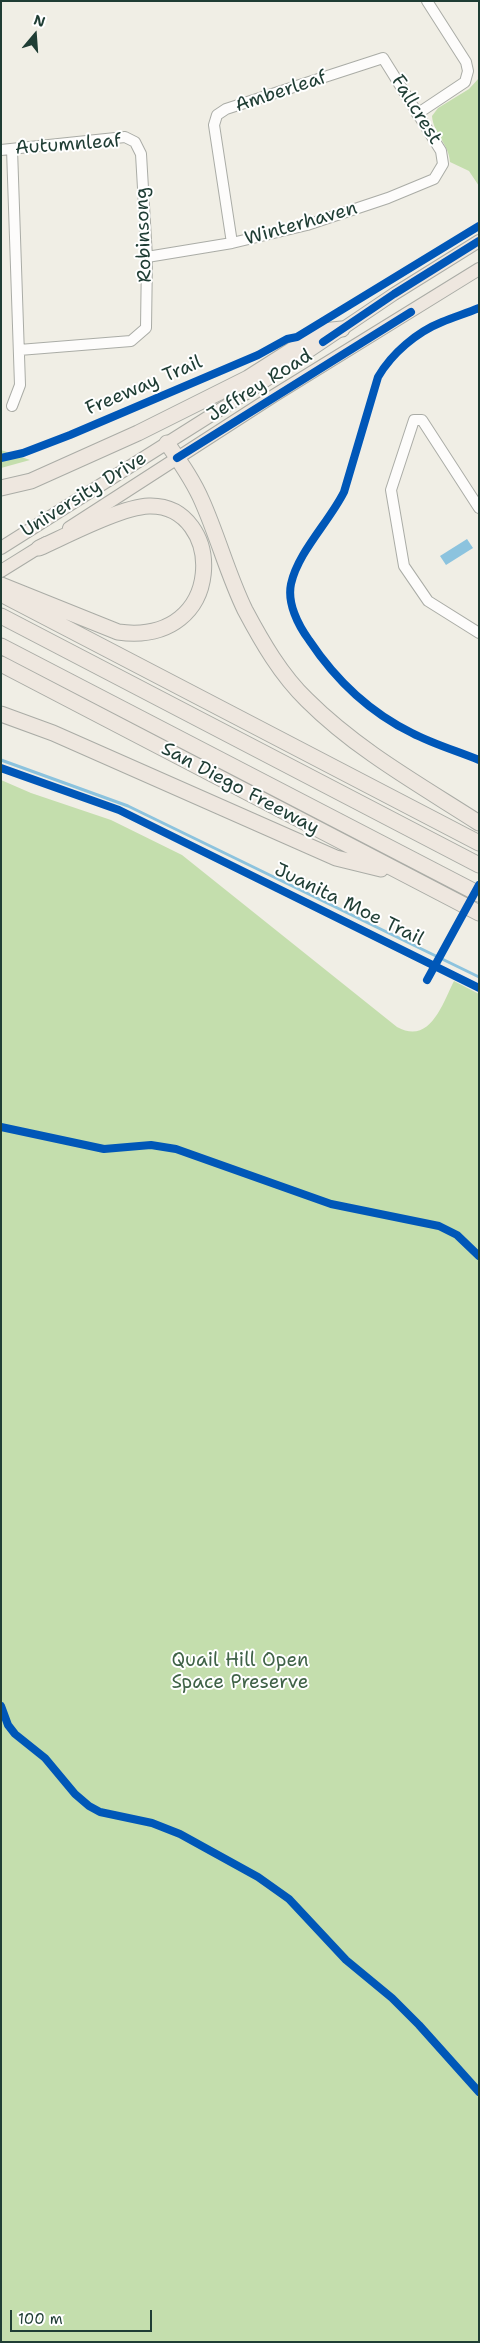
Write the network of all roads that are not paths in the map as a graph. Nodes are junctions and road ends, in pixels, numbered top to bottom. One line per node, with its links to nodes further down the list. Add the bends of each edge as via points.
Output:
1 (427, 1): 3 (street, via 466,62 468,71 465,82)
2 (383, 58): 3 (street, Fallcrest); 9 (street, Amberleaf, via 226,109 217,115 214,125)
3 (417, 114): 7 (street, Fallcrest, via 441,151)
4 (135, 142): 5 (street, Autumnleaf, via 124,138); 10 (street, Robinsong, via 141,154)
5 (12, 149): 6 (street, Autumnleaf); 13 (street)
6 (1, 150)
7 (443, 164): 9 (street, Winterhaven, via 434,179 388,198 307,224)
8 (479, 241): 12 (main road, Jeffrey Road)
9 (232, 243): 10 (street, Winterhaven)
10 (146, 256): 13 (street, Robinsong, via 146,328 131,342)
11 (479, 269): 16 (main road, Jeffrey Road)
12 (342, 329): 15 (main road, Jeffrey Road); 17 (highway, via 322,331 248,378 138,433 31,481)
13 (19, 350): 14 (street, via 20,385)
14 (12, 406)
15 (167, 443): 16 (highway); 19 (main road, University Drive)
16 (177, 458): 20 (main road, Jeffrey Road); 29 (highway, via 201,499 245,609 287,678 337,728)
17 (1, 488)
18 (479, 508): 25 (street, via 422,420 414,420 391,490 404,566 428,601)
19 (1, 548)
20 (39, 548): 21 (main road, Jeffrey Road); 22 (highway, via 132,509 162,507 182,519 198,539 204,560 198,597 177,622 162,630 134,634 118,632)
21 (1, 571)
22 (1, 585)
23 (1, 594): 30 (highway)
24 (1, 616): 31 (highway)
25 (479, 633)
26 (1, 646): 33 (highway, San Diego Freeway)
27 (1, 664): 32 (highway, San Diego Freeway)
28 (1, 714): 32 (highway, via 53,733 336,858)
29 (479, 823)
30 (479, 843)
31 (479, 865)
32 (405, 875): 34 (highway, San Diego Freeway)
33 (479, 894)
34 (479, 913)

